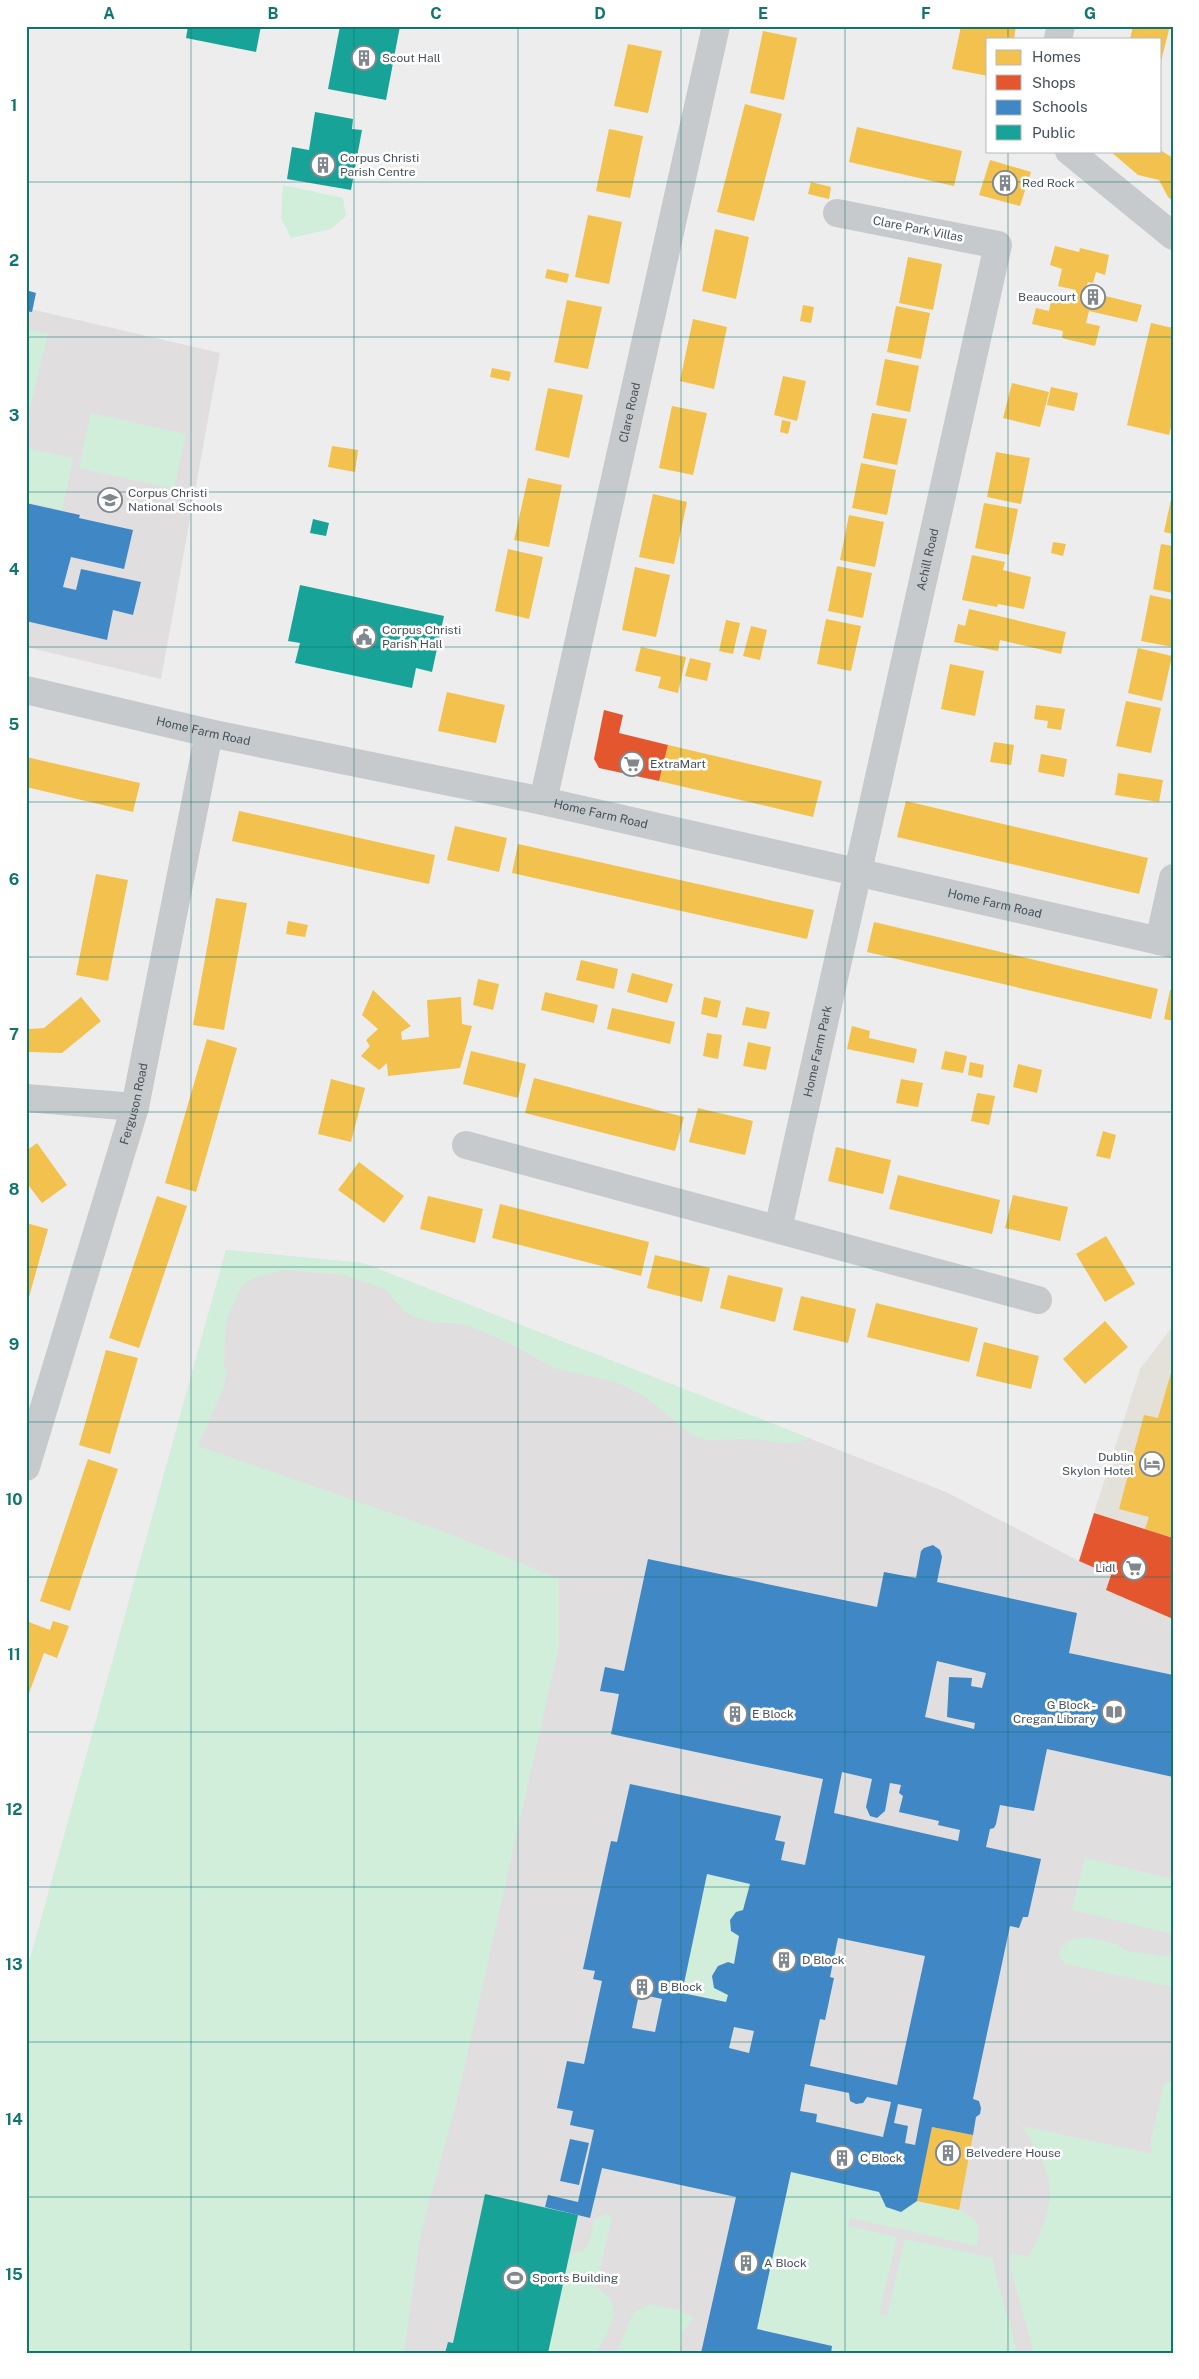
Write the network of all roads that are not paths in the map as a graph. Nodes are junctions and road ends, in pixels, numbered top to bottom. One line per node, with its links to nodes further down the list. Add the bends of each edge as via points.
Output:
1 (716, 26): 10 (street, Clare Road)
2 (1061, 26): 3 (street)
3 (1058, 38)
4 (1069, 152): 6 (street)
5 (837, 212): 7 (street, Clare Park Villas)
6 (1173, 236)
7 (998, 245): 11 (street, Achill Road)
8 (26, 690): 9 (street, Home Farm Road)
9 (209, 733): 10 (street, Home Farm Road); 15 (street, Ferguson Road)
10 (543, 801): 11 (street, Home Farm Road)
11 (859, 873): 13 (street, Home Farm Road); 17 (street, Home Farm Park)
12 (1173, 878): 13 (street)
13 (1166, 943)
14 (26, 1098): 15 (street)
15 (135, 1106): 19 (street, Ferguson Road)
16 (466, 1146): 17 (street)
17 (778, 1229): 18 (street)
18 (1038, 1300)
19 (26, 1467)

